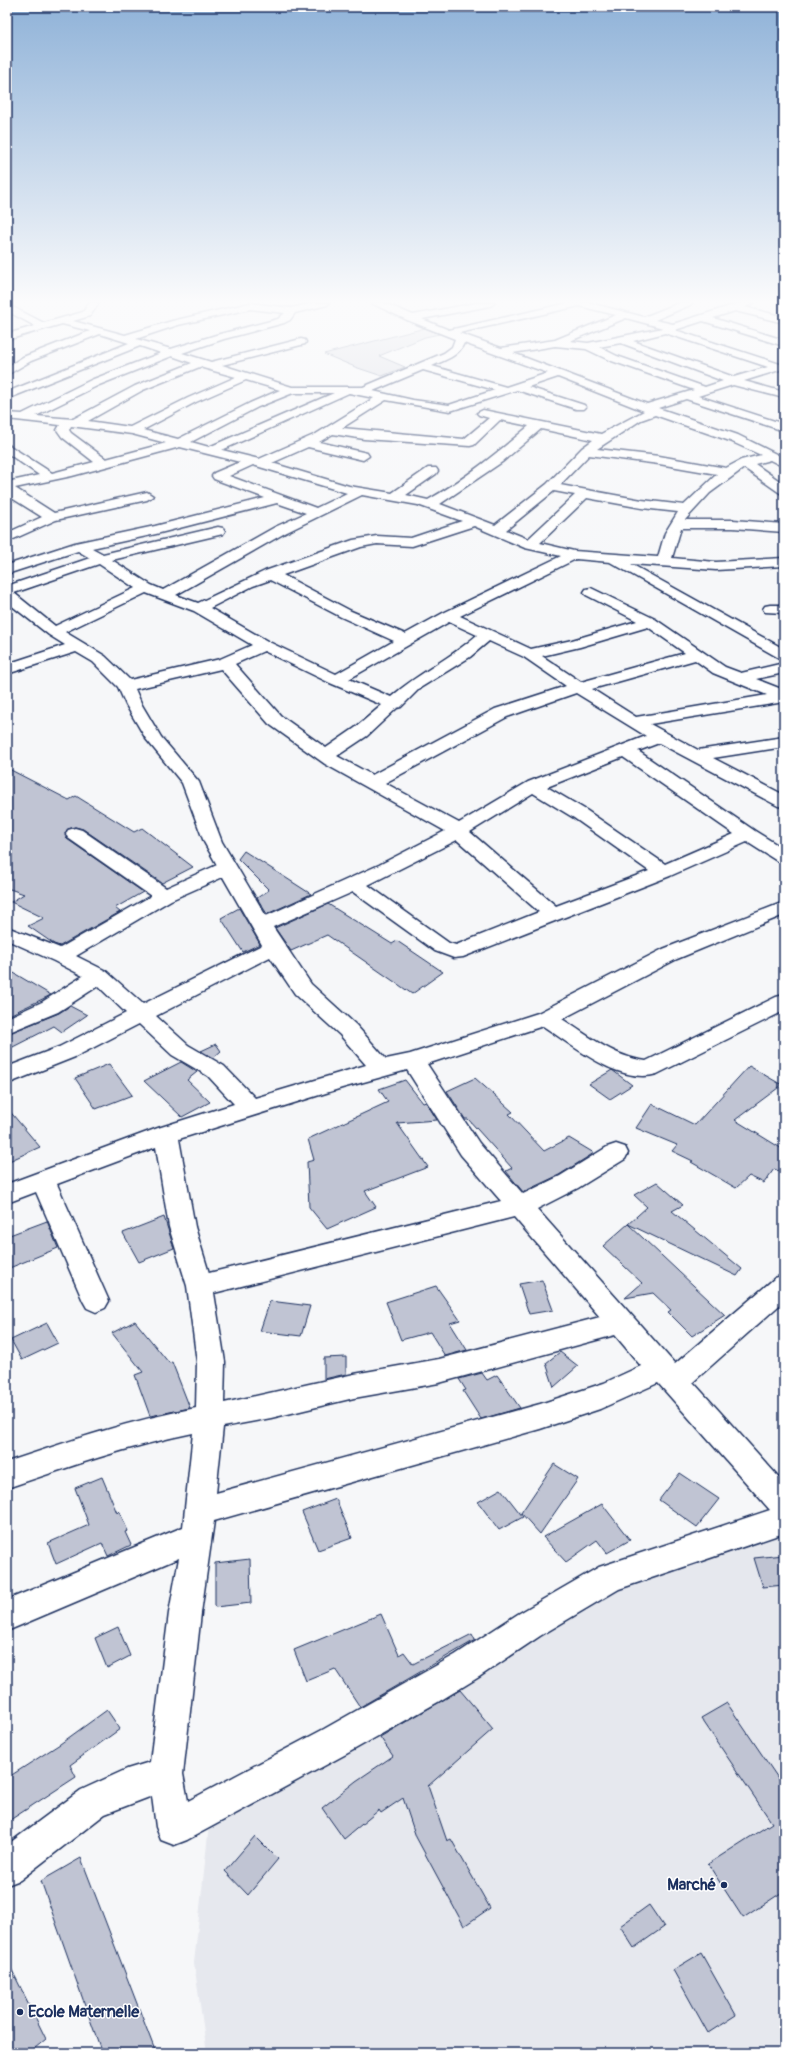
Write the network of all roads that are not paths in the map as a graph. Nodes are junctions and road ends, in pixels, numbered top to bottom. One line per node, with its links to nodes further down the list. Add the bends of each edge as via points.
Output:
1 (58, 399): 18 (street)
2 (117, 399): 20 (street)
3 (192, 399): 25 (street)
4 (268, 399): 27 (street)
5 (334, 399): 30 (street)
6 (380, 399): 24 (street)
7 (396, 399): 14 (street)
8 (477, 399): 14 (street)
9 (556, 399): 13 (street)
10 (622, 399): 15 (street)
11 (679, 399): 15 (street)
12 (697, 399): 21 (street)
13 (580, 407)
14 (450, 408): 17 (street)
15 (650, 410): 26 (street); 31 (street, via 713,430 759,449)
16 (7, 416): 18 (street)
17 (497, 416): 22 (street); 24 (street, via 470,442 464,444)
18 (23, 418): 20 (street)
19 (784, 418): 21 (street)
20 (72, 422): 25 (street); 35 (street, via 63,430 66,435)
21 (770, 423): 23 (street)
22 (539, 424): 26 (street); 50 (street, via 456,489)
23 (784, 428)
24 (331, 430): 28 (street)
25 (132, 431): 27 (street)
26 (603, 438): 32 (street)
27 (180, 443): 30 (street); 35 (street)
28 (308, 443): 33 (street); 34 (street)
29 (7, 448): 40 (street)
30 (209, 451): 34 (street)
31 (775, 451): 36 (street); 37 (street)
32 (586, 452): 39 (street, via 659,460); 42 (street)
33 (363, 456)
34 (256, 462): 45 (street); 49 (street, via 218,476)
35 (103, 463): 40 (street)
36 (746, 463): 39 (street); 44 (street)
37 (784, 463)
38 (432, 471): 48 (street)
39 (727, 472): 51 (street)
40 (50, 477): 41 (street)
41 (7, 486)
42 (551, 487): 46 (street); 57 (street)
43 (7, 490): 53 (street)
44 (784, 490)
45 (359, 492): 48 (street); 52 (street)
46 (584, 493): 51 (street, via 642,504); 60 (street)
47 (147, 496): 53 (street)
48 (396, 497): 50 (street)
49 (276, 499): 52 (street); 61 (street, via 156,530)
50 (429, 505): 54 (street)
51 (688, 509): 55 (street)
52 (316, 513): 74 (street)
53 (52, 517): 59 (street)
54 (475, 521): 57 (street); 69 (street, via 412,542 377,540 358,543)
55 (676, 524): 56 (street); 66 (street, via 668,542)
56 (780, 527): 62 (street)
57 (497, 530): 60 (street)
58 (218, 531): 65 (street)
59 (7, 538)
60 (530, 545): 63 (street)
61 (80, 546): 65 (street); 68 (street)
62 (782, 548)
63 (574, 555): 64 (street); 76 (street)
64 (611, 558): 66 (street); 85 (street)
65 (98, 559): 70 (street); 71 (street)
66 (664, 562): 67 (street, via 716,566)
67 (784, 562)
68 (7, 570)
69 (270, 574): 75 (street); 80 (street, via 346,614)
70 (146, 588): 74 (street); 78 (street)
71 (7, 591)
72 (591, 592): 77 (street)
73 (7, 595): 78 (street)
74 (164, 596): 75 (street)
75 (199, 608): 81 (street)
76 (448, 616): 79 (street); 80 (street)
77 (650, 622): 83 (street); 84 (street)
78 (54, 632): 82 (street)
79 (487, 634): 83 (street); 94 (street, via 465,654 414,685)
80 (407, 641): 90 (street)
81 (264, 645): 86 (street); 90 (street)
82 (78, 646): 88 (street); 91 (street, via 99,659)
83 (530, 654): 92 (street)
84 (697, 655): 89 (street, via 719,670); 92 (street)
85 (784, 655)
86 (225, 663): 91 (street); 100 (street, via 275,720)
87 (784, 668): 89 (street)
88 (7, 669)
89 (740, 678): 93 (street)
90 (336, 680): 94 (street)
91 (126, 686): 108 (street, via 154,739 190,782 213,842)
92 (579, 688): 95 (street); 101 (street, via 502,712)
93 (784, 696): 95 (street)
94 (395, 704): 100 (street)
95 (633, 722): 96 (street)
96 (658, 737): 98 (street); 99 (street)
97 (784, 742): 99 (street)
98 (626, 751): 102 (street, via 576,767); 106 (street)
99 (696, 755): 103 (street)
100 (326, 756): 101 (street)
101 (371, 783): 104 (street)
102 (534, 786): 104 (street); 109 (street, via 580,814)
103 (784, 802)
104 (459, 831): 110 (street); 113 (street)
105 (75, 834): 111 (street)
106 (748, 835): 107 (street); 109 (street)
107 (784, 857)
108 (229, 867): 111 (street); 114 (street, via 238,887)
109 (663, 872): 113 (street)
110 (355, 884): 113 (street, via 442,947 454,952 463,951); 114 (street)
111 (164, 896): 117 (street)
112 (784, 908): 121 (street, via 670,954)
113 (553, 914)
114 (262, 925): 116 (street)
115 (12, 941): 117 (street)
116 (274, 947): 120 (street); 124 (street, via 303,989 348,1030)
117 (61, 956): 118 (street)
118 (99, 976): 120 (street); 122 (street, via 50,1007)
119 (784, 1002): 121 (street, via 649,1069 625,1066 604,1056)
120 (143, 1014): 125 (street, via 67,1052); 126 (street, via 180,1050 216,1071)
121 (546, 1018): 123 (street)
122 (7, 1026)
123 (412, 1061): 124 (street); 131 (street, via 470,1149)
124 (381, 1068): 126 (street)
125 (7, 1076)
126 (250, 1107): 127 (street)
127 (166, 1134): 129 (street); 133 (street, via 182,1227)
128 (616, 1153): 131 (street, via 569,1182)
129 (43, 1179): 130 (street); 134 (street)
130 (7, 1194)
131 (520, 1206): 133 (street); 135 (street)
132 (784, 1285): 136 (street)
133 (200, 1286): 137 (street, via 211,1362)
134 (96, 1301)
135 (621, 1322): 136 (street); 137 (street, via 439,1371 354,1386)
136 (668, 1375): 139 (street); 141 (street, via 532,1419 308,1483)
137 (210, 1417): 138 (street, via 156,1428); 141 (street, via 204,1448)
138 (7, 1475)
139 (784, 1504)
140 (784, 1519): 143 (street, via 610,1577 426,1690 174,1827)
141 (199, 1523): 142 (street); 143 (street, via 185,1613)
142 (7, 1616)
143 (166, 1774): 144 (street, via 93,1802)
144 (7, 1868)

